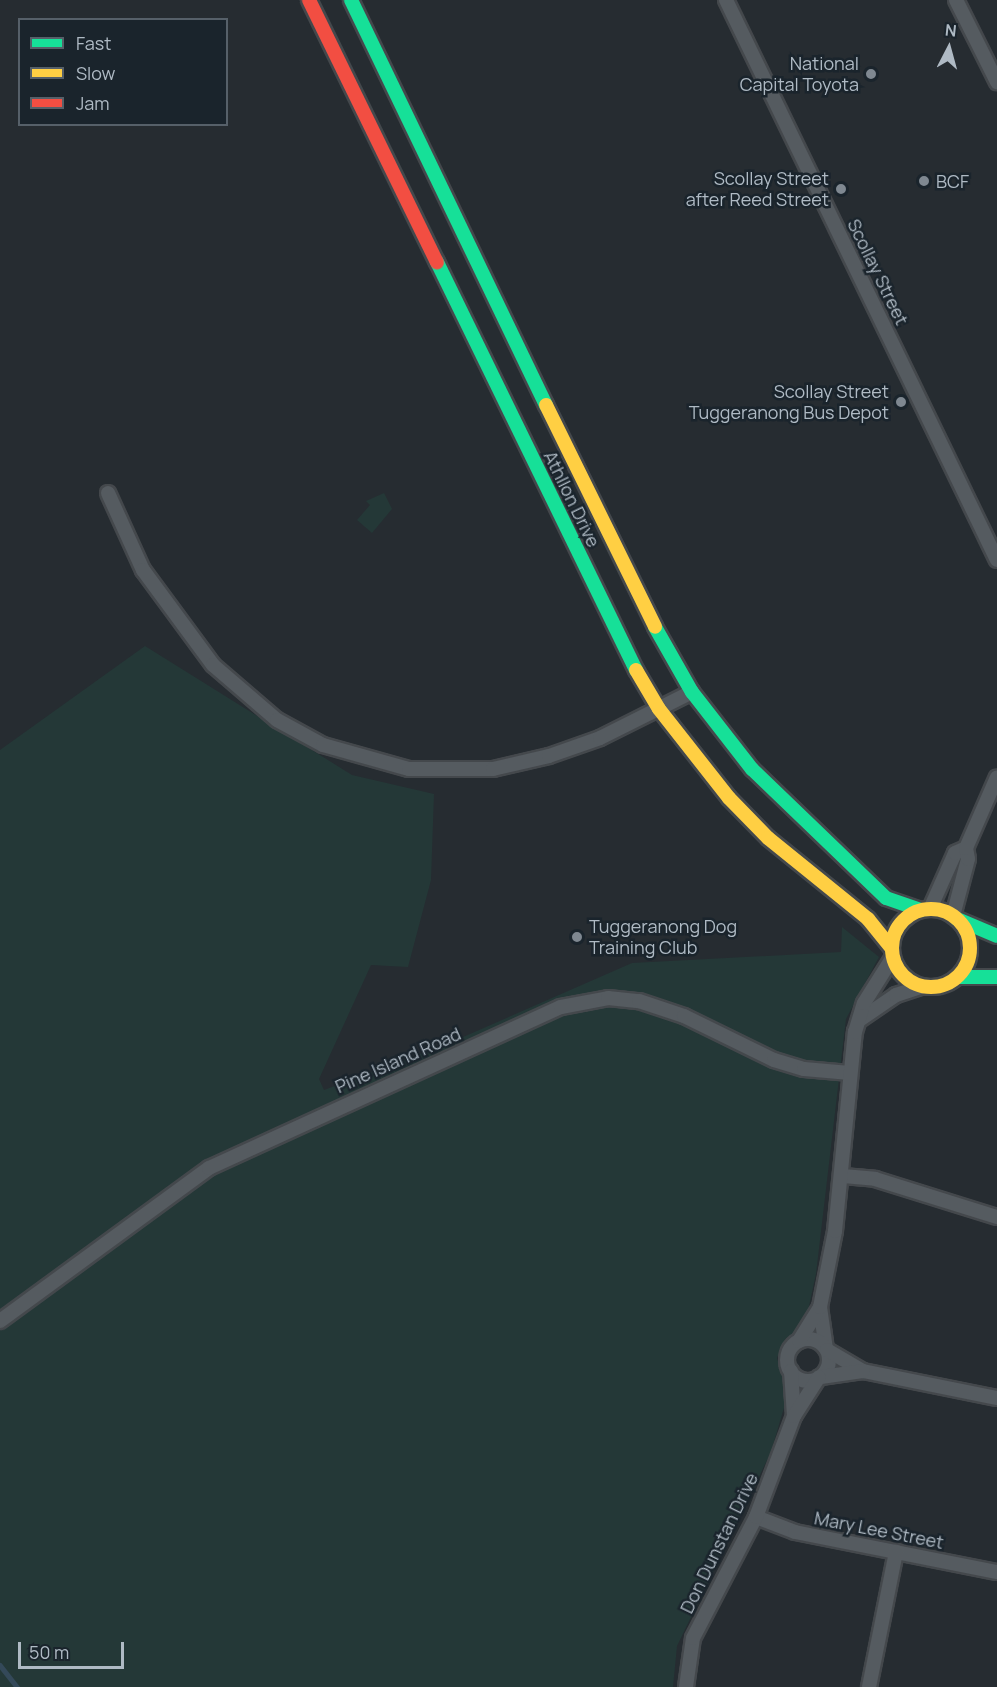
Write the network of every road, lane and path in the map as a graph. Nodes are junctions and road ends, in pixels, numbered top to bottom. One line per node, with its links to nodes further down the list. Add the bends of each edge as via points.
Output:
1 (309, 0): 6 (main road, Athllon Drive)
2 (320, 0): 6 (main road)
3 (351, 0): 10 (main road, Athllon Drive, via 640,601)
4 (726, 0): 9 (street, Scollay Street)
5 (956, 0): 7 (street)
6 (340, 64): 11 (main road, Athllon Drive)
7 (997, 82)
8 (108, 493): 11 (street, via 143,570 213,664 278,720 323,745 409,769 494,769 600,738)
9 (997, 560)
10 (692, 692): 11 (street); 14 (main road, Athllon Drive, via 752,769 886,898)
11 (659, 709): 17 (main road, Athllon Drive, via 737,806 802,867 868,919)
12 (997, 777): 13 (street)
13 (966, 848): 14 (street, via 955,853); 15 (street, via 968,859)
14 (925, 910): 15 (main road); 17 (main road, via 900,925)
15 (955, 918): 16 (main road); 18 (main road, via 967,932 971,951)
16 (997, 936)
17 (893, 953): 20 (main road, via 906,978); 21 (street, via 864,1003)
18 (958, 977): 19 (main road); 20 (main road, via 942,986)
19 (997, 977)
20 (923, 986): 21 (street, via 896,995)
21 (861, 1019): 22 (street, via 855,1032)
22 (850, 1073): 23 (street); 26 (street, Pine Island Road, via 804,1069 774,1060 654,1004 608,998 568,1005 209,1168)
23 (843, 1176): 24 (street, via 875,1179); 25 (street)
24 (997, 1217)
25 (820, 1307): 27 (street); 28 (street)
26 (0, 1321)
27 (799, 1341): 28 (street, via 818,1341); 29 (street, via 788,1354)
28 (827, 1350): 30 (street); 31 (street, via 829,1362)
29 (791, 1371): 31 (street, via 807,1381); 33 (street, Don Dunstan Drive)
30 (863, 1371): 31 (street); 32 (street)
31 (820, 1377): 33 (street, Don Dunstan Drive)
32 (997, 1398)
33 (794, 1416): 34 (street, Don Dunstan Drive)
34 (756, 1517): 35 (street, Mary Lee Street, via 795,1532); 37 (street, Don Dunstan Drive, via 693,1638)
35 (896, 1552): 36 (street, Mary Lee Street); 38 (street)
36 (997, 1572)
37 (686, 1687)
38 (869, 1687)

